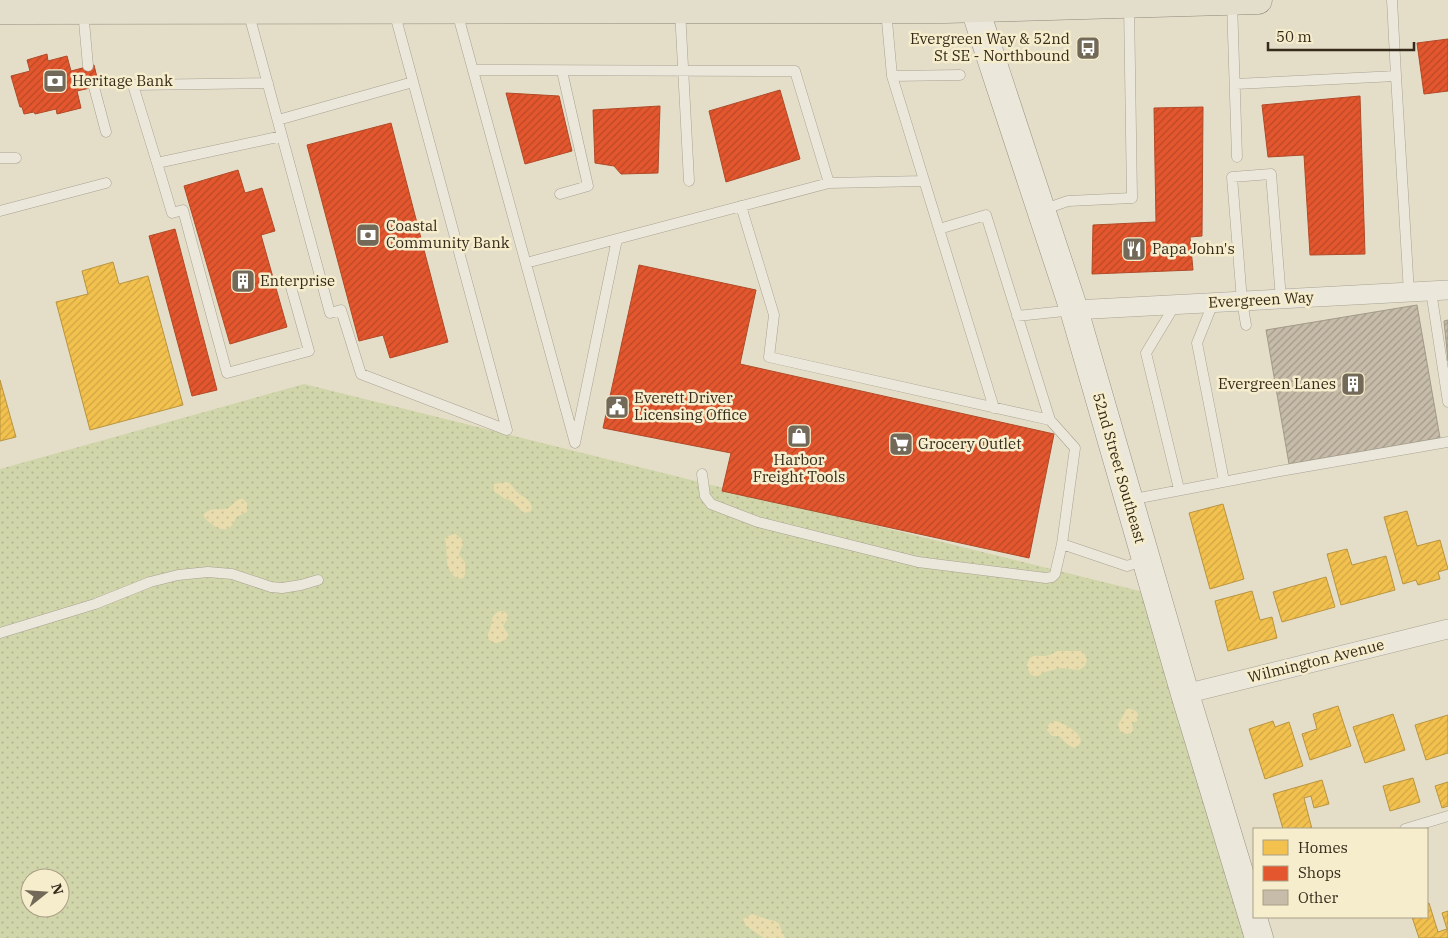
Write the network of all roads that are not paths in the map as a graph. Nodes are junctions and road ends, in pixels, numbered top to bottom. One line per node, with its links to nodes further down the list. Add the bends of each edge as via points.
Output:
1 (1392, 0): 23 (lane)
2 (1231, 1): 6 (main road); 26 (lane)
3 (575, 4): 11 (main road); 12 (main road)
4 (784, 4): 11 (main road); 13 (main road)
5 (973, 4): 6 (main road); 13 (main road); 41 (street, 52nd Street Southeast)
6 (1129, 4): 41 (lane, via 1132,198 1068,201)
7 (139, 5): 8 (main road); 15 (main road)
8 (186, 5): 9 (main road)
9 (218, 5): 16 (main road)
10 (390, 6): 12 (main road); 16 (main road); 24 (lane)
11 (672, 6): 20 (lane)
12 (456, 8): 18 (lane)
13 (886, 9): 22 (lane)
14 (0, 10): 15 (main road)
15 (83, 10): 17 (lane)
16 (248, 10): 25 (lane)
17 (88, 66)
18 (473, 70): 19 (lane); 45 (lane)
19 (562, 71): 20 (lane); 39 (lane, via 588,186)
20 (684, 71): 35 (lane); 37 (lane, via 795,71)
21 (960, 75): 22 (lane)
22 (892, 76): 36 (lane)
23 (1396, 76): 26 (lane); 48 (lane)
24 (413, 82): 28 (lane); 30 (lane, via 507,430 360,374 341,310 330,313)
25 (268, 83): 28 (lane); 34 (lane, via 133,85)
26 (1235, 84): 31 (lane)
27 (94, 87): 29 (lane)
28 (278, 120): 30 (lane)
29 (106, 132)
30 (282, 136): 34 (lane)
31 (1237, 157)
32 (0, 158): 33 (lane)
33 (16, 158)
34 (157, 163): 46 (lane, via 172,213 183,210 227,373 309,351)
35 (689, 181)
36 (924, 181): 37 (lane); 43 (lane)
37 (829, 183): 40 (lane)
38 (106, 184): 42 (lane)
39 (560, 194)
40 (740, 206): 44 (lane); 57 (lane, via 774,315 769,357)
41 (1041, 210): 53 (street, 52nd Street Southeast)
42 (0, 211)
43 (939, 229): 54 (lane, via 986,215); 57 (lane)
44 (617, 239): 45 (lane); 45 (lane, via 575,443)
45 (526, 264)
46 (291, 287)
47 (1440, 291): 48 (street, Evergreen Way); 56 (lane)
48 (1409, 292): 49 (street, Evergreen Way)
49 (1281, 299): 50 (street, Evergreen Way); 50 (lane, via 1271,174 1232,177)
50 (1242, 301): 51 (street, Evergreen Way); 55 (lane)
51 (1213, 303): 52 (street, Evergreen Way); 61 (lane, via 1197,343)
52 (1175, 305): 53 (street, Evergreen Way); 62 (lane, via 1146,353)
53 (1074, 310): 54 (lane); 63 (street, 52nd Street Southeast)
54 (1017, 316): 58 (lane)
55 (1246, 325)
56 (1448, 402)
57 (994, 408): 58 (lane)
58 (1050, 420): 64 (lane, via 1075,448)
59 (1448, 442): 61 (lane)
60 (702, 474): 64 (lane, via 704,496 711,504 758,522 918,562 1046,578 1055,574)
61 (1224, 481): 62 (lane)
62 (1179, 490): 63 (lane)
63 (1129, 500): 65 (street, 52nd Street Southeast)
64 (1062, 544): 65 (lane, via 1126,566)
65 (1146, 560): 69 (street, 52nd Street Southeast)
66 (318, 580): 68 (lane, via 282,588 232,574 178,575)
67 (1448, 629): 69 (street, Wilmington Avenue)
68 (0, 634)
69 (1185, 694): 72 (street, 52nd Street Southeast, via 1243,871)
70 (1448, 816): 71 (lane)
71 (1408, 828)
72 (1253, 913)
73 (1254, 918): 74 (street, 52nd Street Southeast)
74 (1259, 938)

